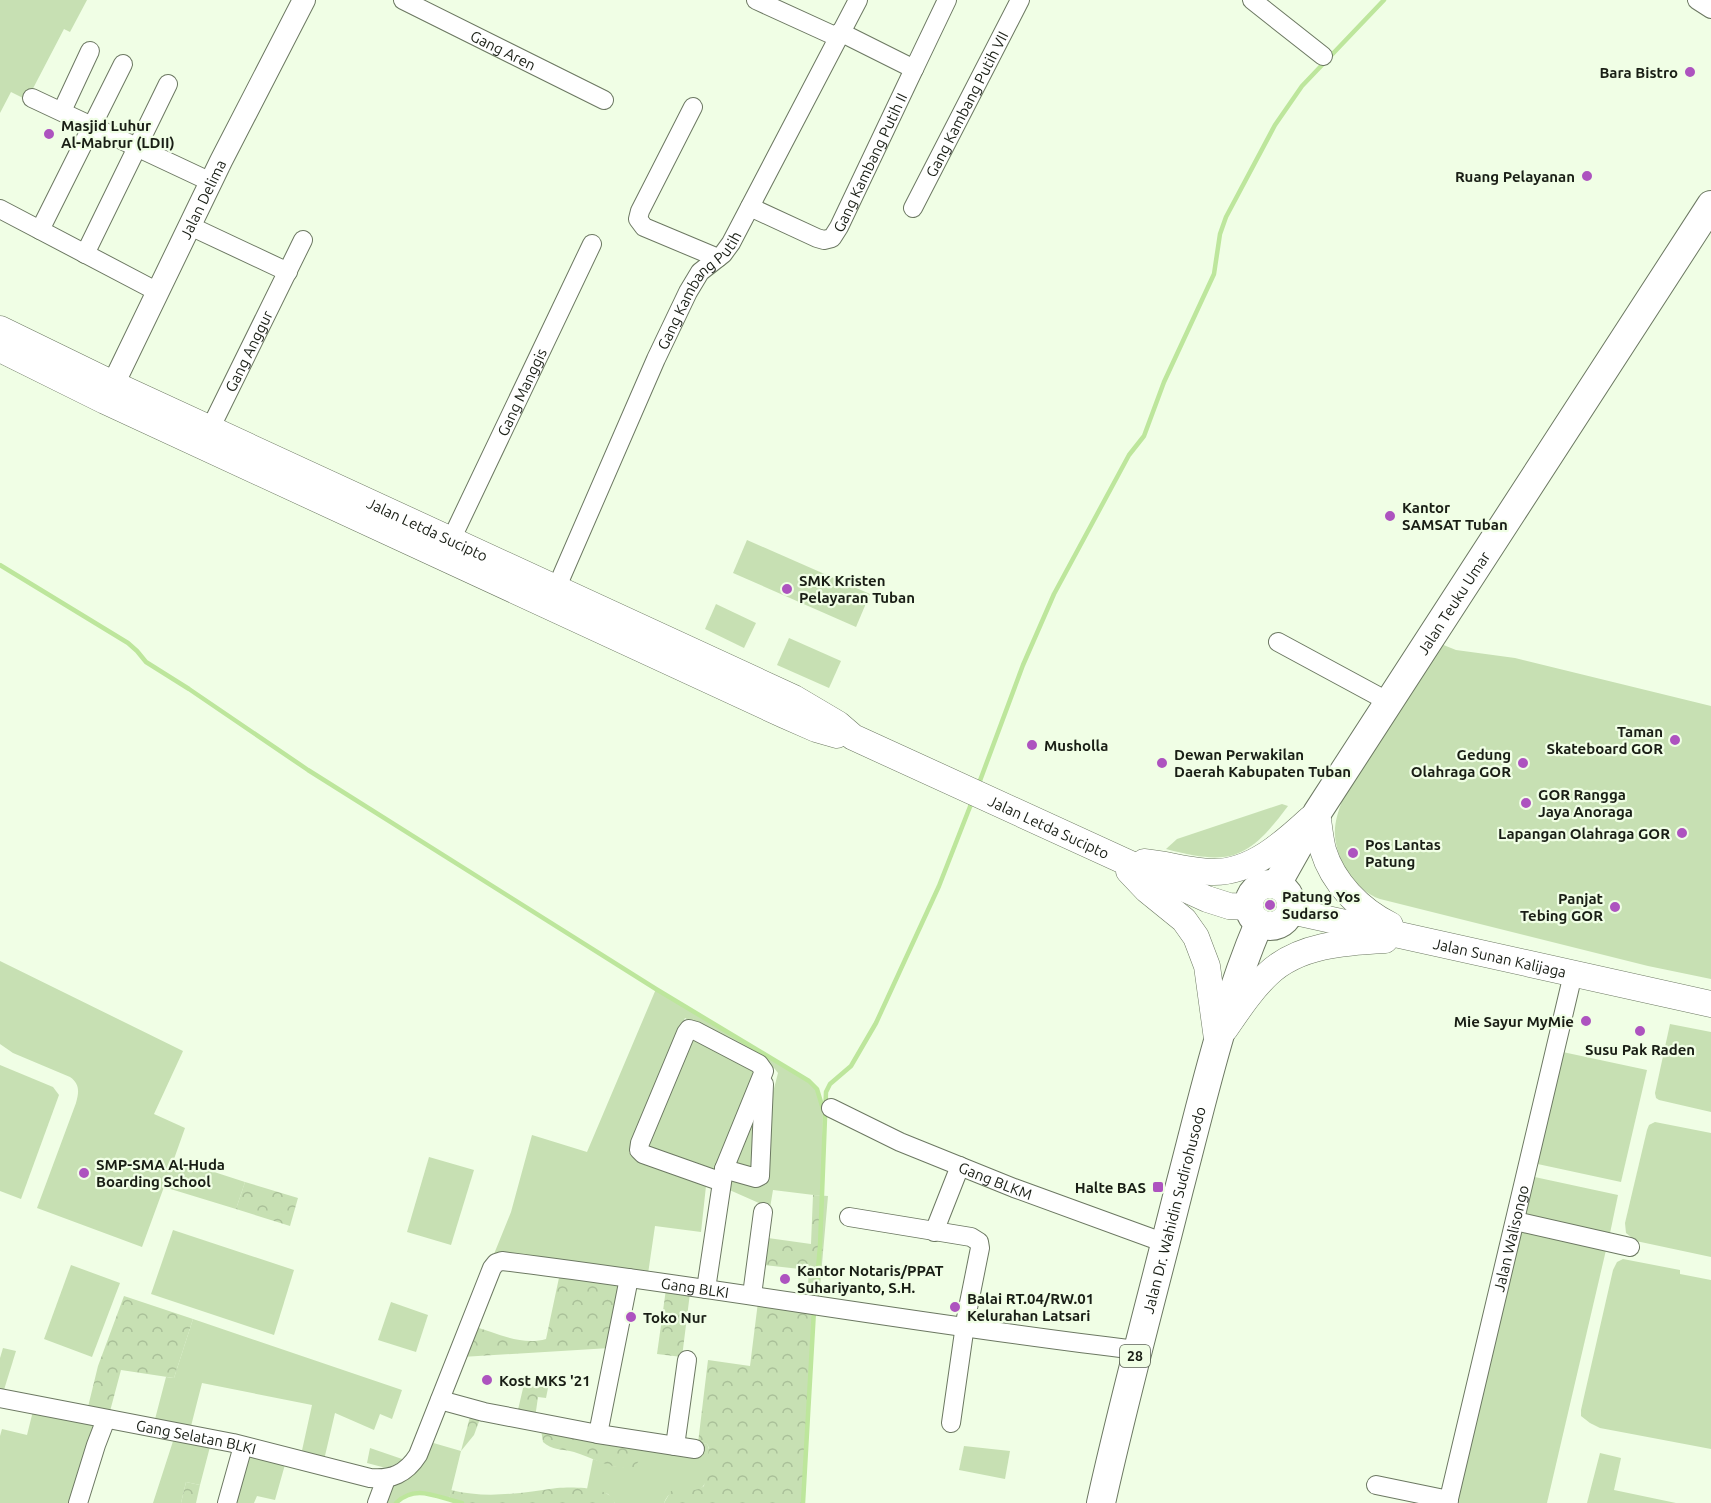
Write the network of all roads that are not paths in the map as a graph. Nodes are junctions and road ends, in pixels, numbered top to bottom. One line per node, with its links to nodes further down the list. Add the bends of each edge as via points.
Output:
1 (304, 0): 22 (street, Jalan Delima)
2 (403, 0): 17 (street, Gang Aren)
3 (756, 0): 10 (street)
4 (858, 0): 10 (street, Gang Kambang Putih)
5 (947, 0): 14 (street)
6 (1020, 0): 24 (street, Gang Kambang Putih VII)
7 (1252, 0): 12 (street)
8 (1697, 0): 9 (street)
9 (1711, 9)
10 (838, 34): 14 (street); 23 (street, Gang Kambang Putih)
11 (90, 51): 19 (street)
12 (1323, 56)
13 (123, 64): 20 (street)
14 (914, 69): 23 (street, Gang Kambang Putih II, via 832,238 817,238)
15 (168, 84): 21 (street)
16 (32, 98): 19 (street)
17 (604, 100)
18 (693, 107): 32 (street, via 638,219 644,227)
19 (62, 111): 20 (street)
20 (92, 126): 21 (street); 28 (street)
21 (137, 147): 22 (street); 31 (street)
22 (211, 182): 27 (street, Jalan Delima)
23 (750, 207): 32 (street, Gang Kambang Putih, via 731,243)
24 (913, 208)
25 (0, 209): 28 (street)
26 (1707, 219): 42 (highway, Jalan Teuku Umar)
27 (190, 226): 33 (street); 34 (street, Jalan Delima)
28 (40, 230): 31 (street)
29 (303, 240): 33 (street, Gang Anggur)
30 (592, 244): 39 (street, Gang Manggis)
31 (85, 254): 34 (street)
32 (718, 258): 40 (street, Gang Kambang Putih, via 696,279 670,330)
33 (288, 272): 38 (street, Gang Anggur)
34 (158, 292): 37 (street, Jalan Delima)
35 (0, 329): 37 (main road, Jalan Letda Sucipto)
36 (0, 349): 37 (main road, Jalan Letda Sucipto)
37 (109, 392): 38 (main road, Jalan Letda Sucipto); 43 (main road, Jalan Letda Sucipto, via 784,715 829,733)
38 (210, 429): 39 (main road, Jalan Letda Sucipto)
39 (451, 540): 40 (main road, Jalan Letda Sucipto)
40 (556, 589): 43 (main road, Jalan Letda Sucipto, via 794,698)
41 (1278, 642): 42 (street)
42 (1389, 702): 44 (highway, Jalan Teuku Umar)
43 (853, 737): 45 (main road, Jalan Letda Sucipto)
44 (1317, 813): 45 (main road, via 1274,849 1227,871); 46 (highway, Jalan Teuku Umar); 49 (main road, via 1326,858 1356,902)
45 (1116, 858): 48 (main road, Jalan Letda Sucipto, via 1207,899); 52 (main road, via 1184,920 1196,937 1207,966)
46 (1277, 884): 47 (highway, via 1290,898); 48 (highway, 28, via 1263,884 1252,893)
47 (1291, 911): 48 (highway, via 1278,925 1265,925); 49 (main road, Jalan Sunan Kalijaga)
48 (1254, 915): 52 (highway, Jalan Dr. Wahidin Sudirohusodo / 28)
49 (1418, 938): 50 (main road, Jalan Sunan Kalijaga); 52 (main road, via 1336,944 1297,955 1256,986)
50 (1573, 974): 51 (main road, Jalan Sunan Kalijaga); 59 (street, Jalan Walisongo)
51 (1711, 1004)
52 (1217, 1039): 61 (highway, Jalan Dr. Wahidin Sudirohusodo / 28)
53 (764, 1074): 56 (street); 56 (street, via 760,1176); 56 (street, via 759,1064 689,1029 640,1143 643,1154)
54 (831, 1108): 55 (street, Gang BLKM)
55 (960, 1166): 60 (street); 61 (street, Gang BLKM)
56 (723, 1176): 64 (street)
57 (763, 1212): 65 (street)
58 (849, 1217): 60 (street)
59 (1515, 1221): 62 (street); 79 (street, Jalan Walisongo)
60 (934, 1232): 66 (street, via 974,1238 980,1244)
61 (1165, 1243): 67 (highway, Jalan Dr. Wahidin Sudirohusodo / 28)
62 (1630, 1247)
63 (629, 1278): 64 (street, Gang BLKI); 69 (street, Gang BLKI, via 496,1263); 73 (street)
64 (706, 1289): 65 (street, Gang BLKI)
65 (752, 1295): 66 (street, Gang BLKI)
66 (964, 1328): 67 (street, Gang BLKI); 72 (street)
67 (1137, 1350): 83 (highway, Jalan Dr. Wahidin Sudirohusodo / 28)
68 (687, 1360): 75 (street)
69 (440, 1400): 73 (street); 77 (street, Gang BLKI, via 414,1461 405,1471)
70 (2, 1405): 71 (street, Gang Selatan BLKI)
71 (106, 1419): 74 (street, Gang Selatan BLKI); 80 (street)
72 (951, 1423)
73 (598, 1434): 75 (street)
74 (243, 1446): 77 (street, Gang Selatan BLKI, via 370,1478); 81 (street)
75 (675, 1446): 76 (street)
76 (695, 1449)
77 (389, 1478): 82 (street)
78 (1376, 1485): 79 (street)
79 (1449, 1502)
80 (78, 1503)
81 (227, 1503)
82 (377, 1503)
83 (1101, 1503)

